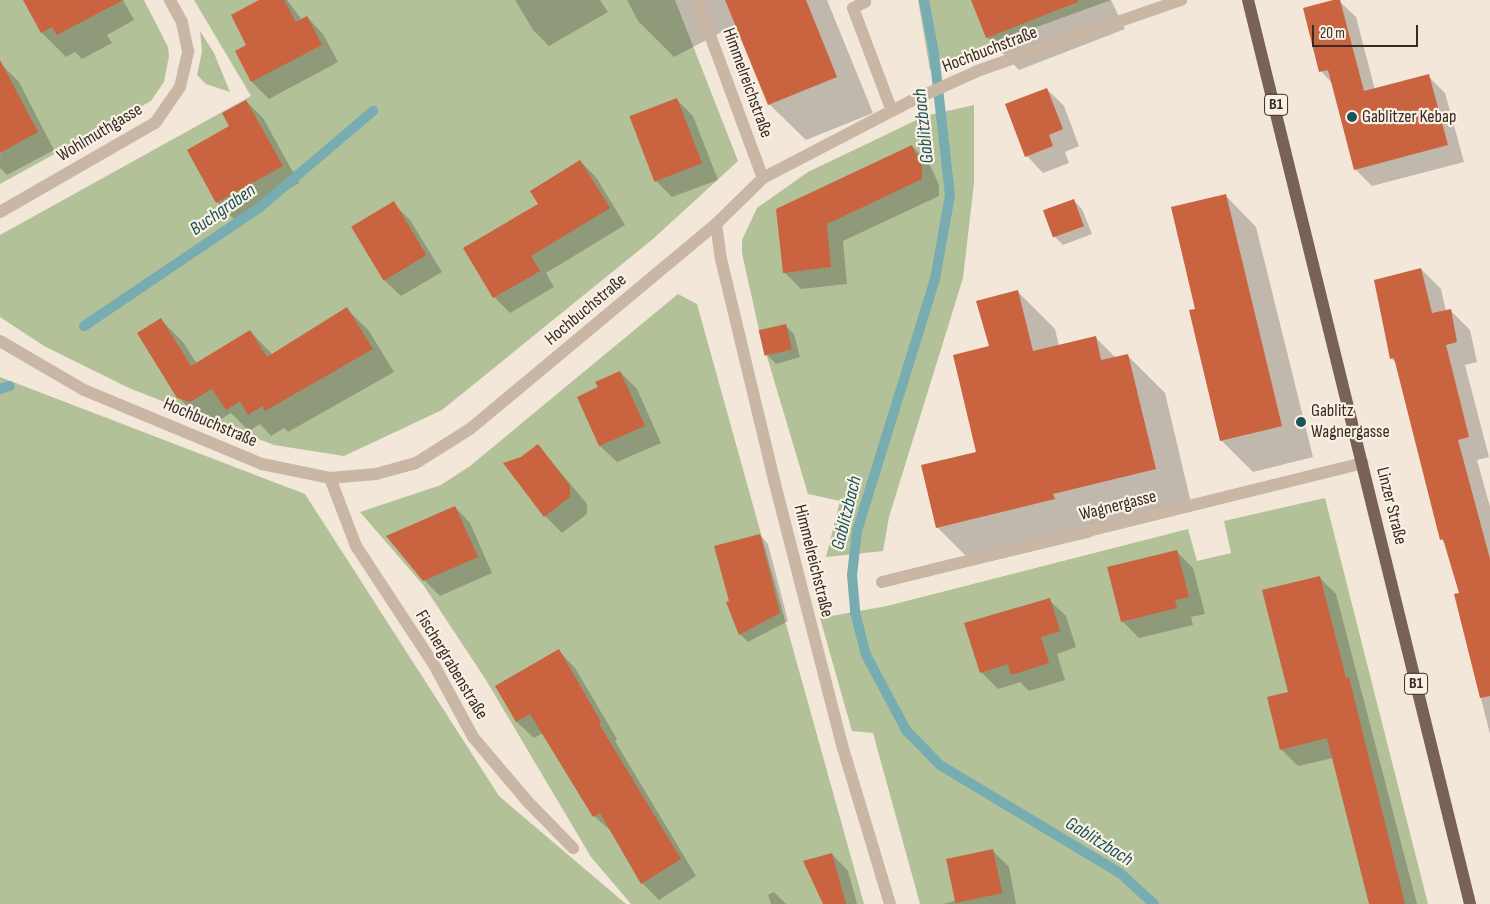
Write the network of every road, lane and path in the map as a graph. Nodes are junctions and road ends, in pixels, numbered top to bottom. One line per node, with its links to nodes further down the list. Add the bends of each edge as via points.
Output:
1 (170, 0): 8 (street, Wohlmuthgasse, via 182,22 188,51 180,87 155,123)
2 (698, 0): 7 (street, Himmelreichstraße)
3 (865, 0): 6 (street, via 853,8)
4 (1181, 0): 6 (street, Hochbuchstraße, via 980,70)
5 (1248, 0): 11 (main road, Linzer Straße / B1)
6 (892, 111): 7 (street, Hochbuchstraße)
7 (763, 178): 9 (street, Hochbuchstraße)
8 (0, 212)
9 (716, 224): 12 (street, Hochbuchstraße, via 470,429 416,463 376,474); 15 (street, Himmelreichstraße, via 720,259 774,480 842,745)
10 (0, 341): 12 (street, Hochbuchstraße, via 84,390 262,464)
11 (1362, 463): 13 (street, Wagnergasse); 16 (main road, Linzer Straße / B1)
12 (330, 478): 14 (street, Fischergrabenstraße, via 356,546 433,663 473,737 526,801)
13 (882, 582)
14 (574, 848)
15 (890, 904)
16 (1470, 904)

